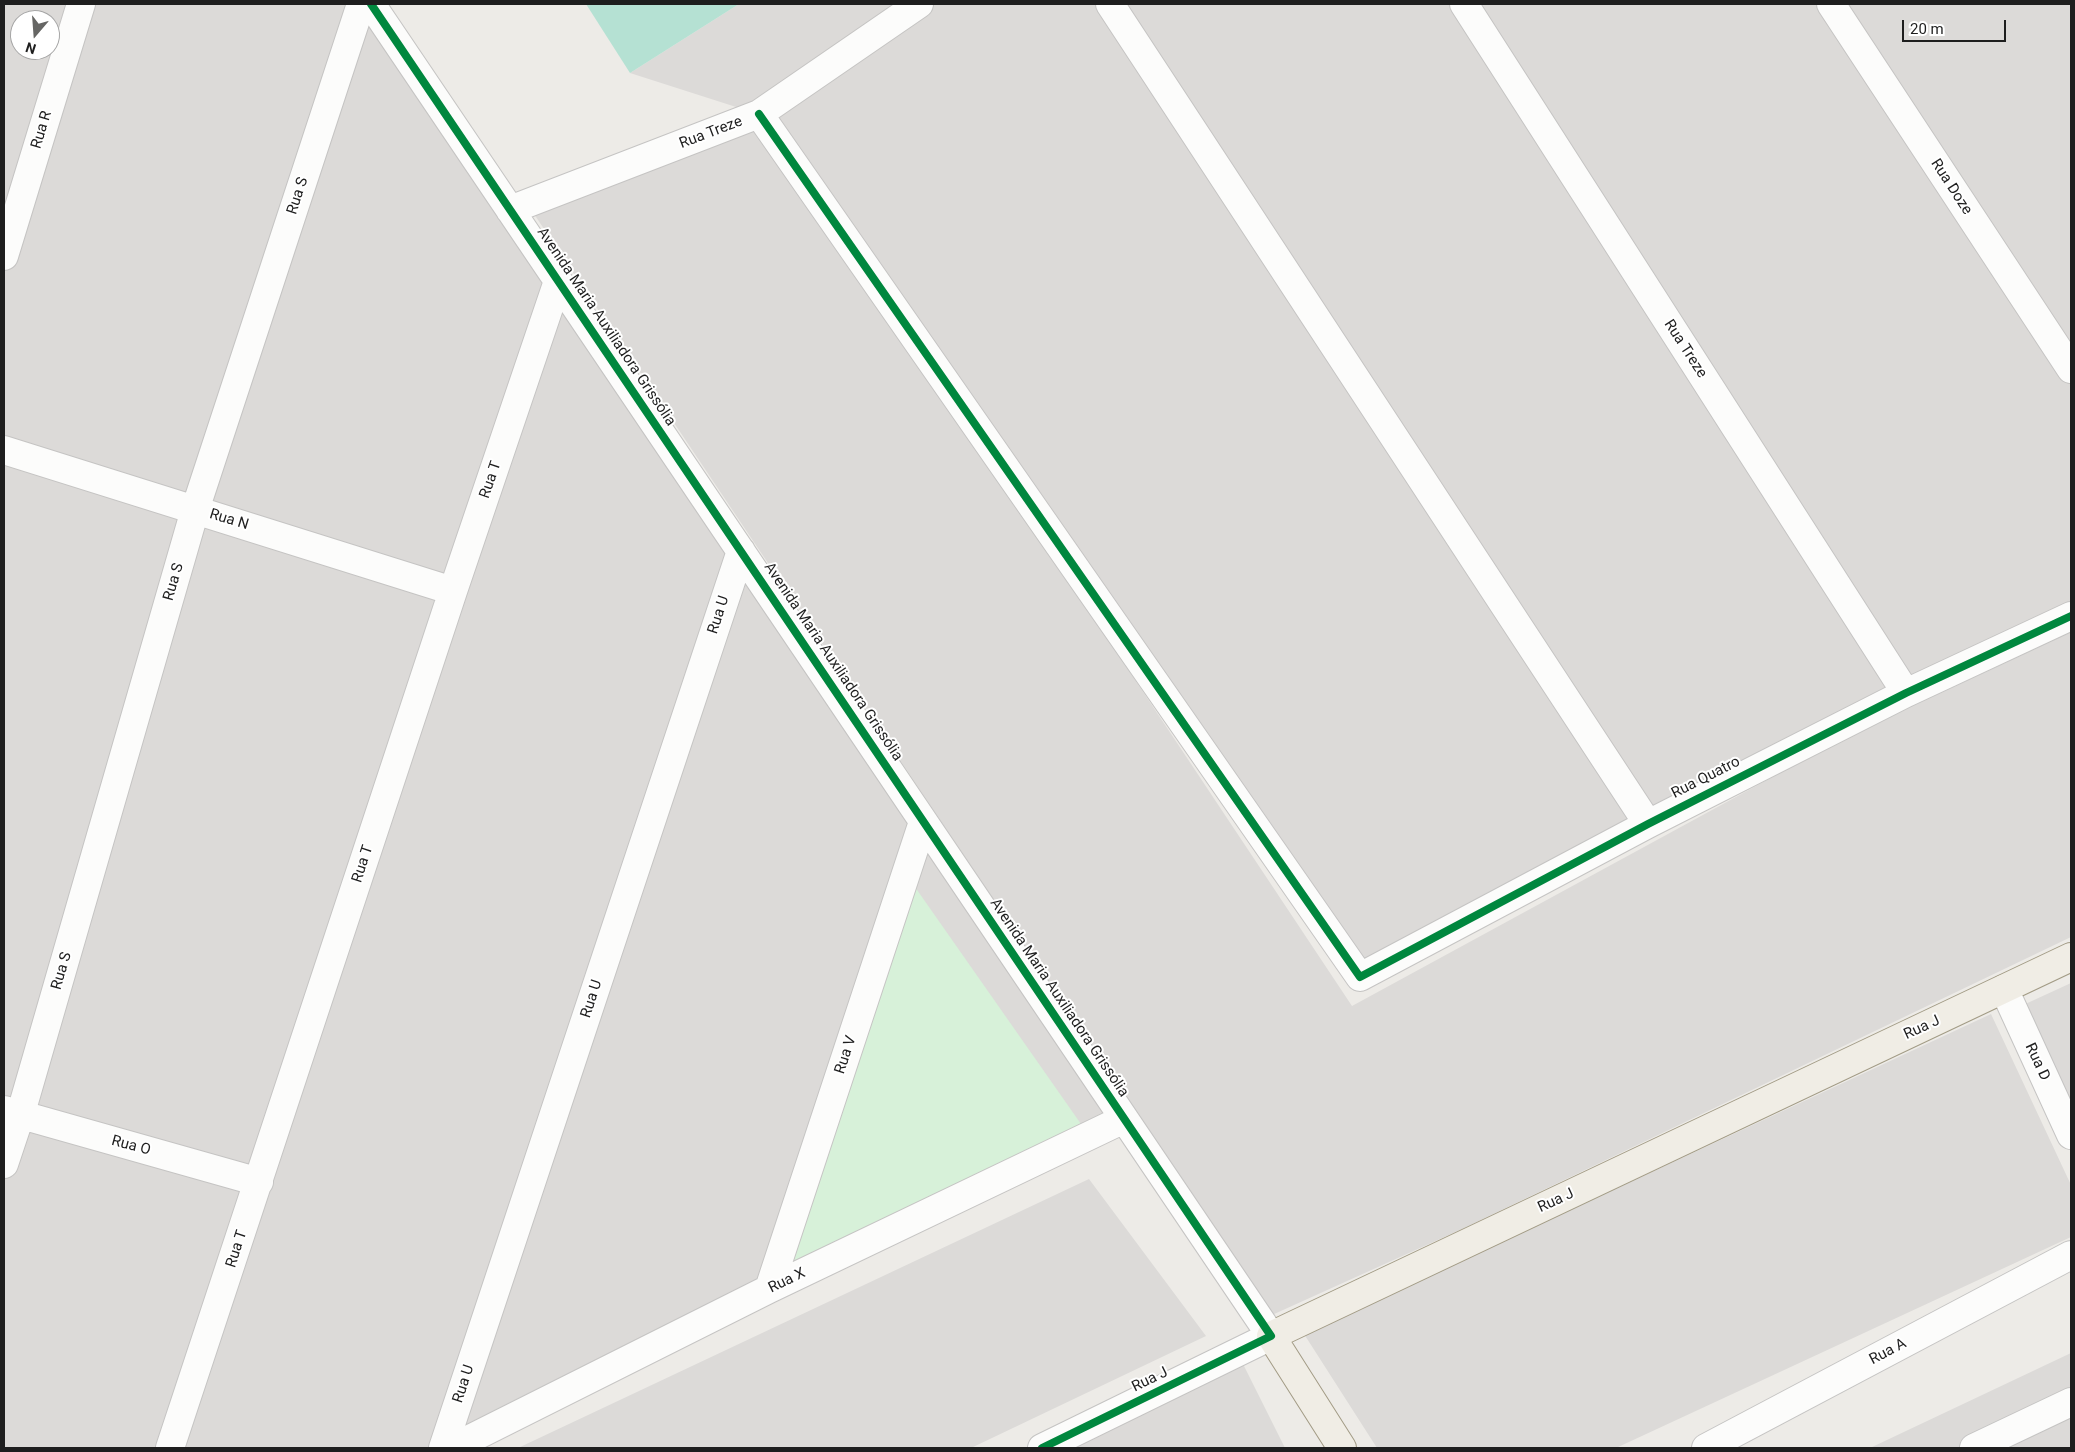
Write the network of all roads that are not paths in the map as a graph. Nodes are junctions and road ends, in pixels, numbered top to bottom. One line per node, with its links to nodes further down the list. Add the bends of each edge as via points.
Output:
1 (81, 4): 10 (street, Rua R)
2 (361, 4): 14 (street, Rua S)
3 (371, 4): 9 (street, Avenida Maria Auxiliadora Grissólia)
4 (919, 4): 8 (street, Rua Treze)
5 (1110, 4): 20 (street)
6 (1464, 4): 18 (street, Rua Treze)
7 (1831, 4): 12 (street, Rua Doze)
8 (759, 114): 9 (street, Rua Treze); 20 (street, Rua Quatro, via 1360,977)
9 (510, 210): 11 (street, Avenida Maria Auxiliadora Grissólia)
10 (4, 256)
11 (558, 281): 15 (street, Avenida Maria Auxiliadora Grissólia); 16 (street, Rua T)
12 (2071, 370)
13 (4, 450): 14 (street, Rua N)
14 (195, 510): 16 (street, Rua N); 23 (street, Rua S)
15 (740, 550): 19 (street, Avenida Maria Auxiliadora Grissólia); 33 (street, Rua U)
16 (454, 591): 27 (street, Rua T)
17 (2071, 616): 18 (street, Rua Quatro)
18 (1906, 693): 20 (street, Rua Quatro)
19 (924, 822): 24 (street, Avenida Maria Auxiliadora Grissólia); 29 (street, Rua V)
20 (1648, 824)
21 (2071, 957): 22 (main road, Rua J)
22 (2004, 989): 25 (street, Rua D); 30 (main road, Rua J)
23 (12, 1113): 26 (street, Rua S); 27 (street, Rua O)
24 (1124, 1119): 29 (street, Rua X); 30 (street, Avenida Maria Auxiliadora Grissólia)
25 (2071, 1135)
26 (4, 1164)
27 (259, 1182): 32 (street, Rua T)
28 (2071, 1255): 37 (street, Rua A)
29 (769, 1289): 34 (street, Rua X)
30 (1271, 1336): 35 (street, Rua J); 36 (main road)
31 (2071, 1402): 38 (street)
32 (170, 1448)
33 (443, 1448)
34 (452, 1448)
35 (1042, 1448)
36 (1342, 1448)
37 (1706, 1448)
38 (1974, 1448)

